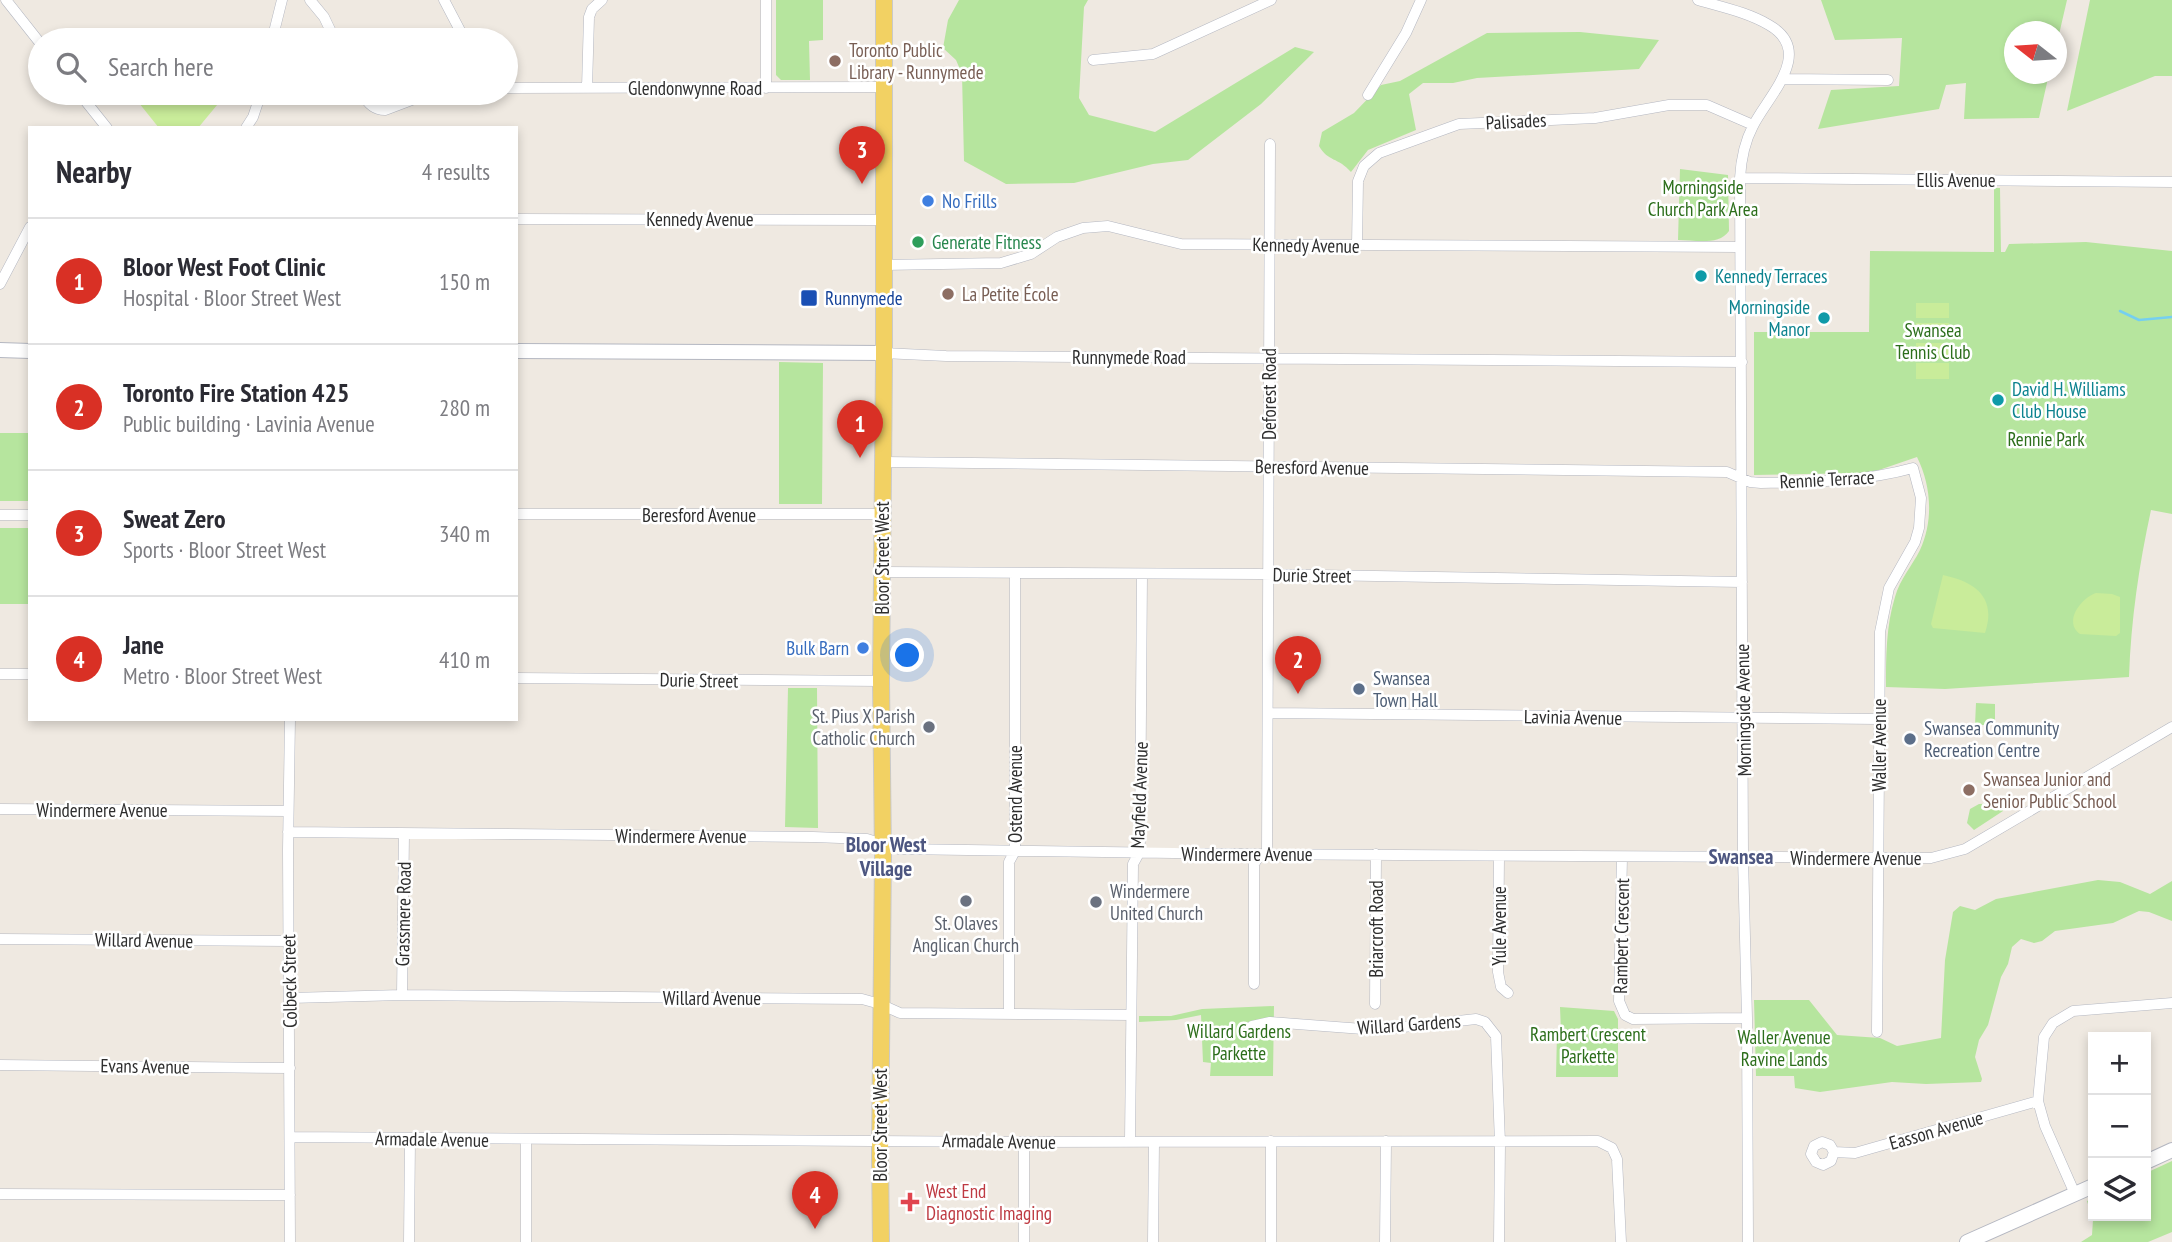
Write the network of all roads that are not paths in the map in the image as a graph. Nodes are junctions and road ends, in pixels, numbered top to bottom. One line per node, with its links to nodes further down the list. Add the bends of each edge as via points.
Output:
1 (6, 0): 11 (street)
2 (282, 0): 12 (street)
3 (310, 0): 13 (street)
4 (444, 0): 14 (street)
5 (601, 0): 19 (street, via 589,17)
6 (766, 0): 20 (street)
7 (884, 0): 21 (main road, Bloor Street West)
8 (1271, 0): 15 (street, via 1153,54)
9 (1421, 0): 22 (street)
10 (1698, 0): 16 (street, via 1750,16 1778,31 1788,55)
11 (28, 28)
12 (275, 28)
13 (329, 28)
14 (459, 28)
15 (1093, 60)
16 (1783, 79): 17 (street); 27 (street, Morningside Avenue)
17 (1888, 80)
18 (518, 88): 19 (street, Glendonwynne Road)
19 (587, 88): 20 (street, Glendonwynne Road)
20 (766, 88): 21 (street, Glendonwynne Road)
21 (884, 88): 34 (main road, Bloor Street West)
22 (1368, 95)
23 (89, 105): 28 (street)
24 (257, 105): 29 (street)
25 (370, 105): 26 (street, via 385,110)
26 (398, 105)
27 (1753, 125): 31 (street, Morningside Avenue); 37 (street, Palisades, via 1707,105 1669,104 1595,118 1459,124 1379,153 1364,166 1358,181)
28 (105, 126)
29 (247, 126)
30 (1270, 144): 36 (street, Deforest Road)
31 (1740, 178): 32 (street, Ellis Avenue); 38 (street, Morningside Avenue)
32 (2172, 181)
33 (518, 219): 34 (street, Kennedy Avenue)
34 (883, 220): 39 (main road, Bloor Street West)
35 (28, 231): 40 (street)
36 (1269, 245): 37 (street, Kennedy Avenue); 39 (street, Kennedy Avenue, via 1181,244 1108,226 1070,232 1031,254 1001,263); 45 (street, Deforest Road)
37 (1357, 246): 38 (street, Kennedy Avenue)
38 (1739, 247): 46 (street, Morningside Avenue)
39 (883, 265): 44 (main road, Bloor Street West)
40 (0, 284)
41 (0, 350): 42 (street)
42 (28, 351)
43 (518, 351): 44 (street, Runnymede Road)
44 (883, 353): 45 (street, Runnymede Road); 47 (main road, Bloor Street West)
45 (1269, 357): 46 (street, Runnymede Road); 48 (street, Deforest Road)
46 (1742, 362): 50 (street, Morningside Avenue)
47 (883, 462): 48 (street, Beresford Avenue); 53 (main road, Bloor Street West)
48 (1269, 466): 50 (street, Beresford Avenue, via 1727,472); 58 (street, Deforest Road)
49 (1913, 468): 50 (street, Rennie Terrace, via 1842,482 1761,483); 66 (street, Waller Avenue, via 1921,519 1915,542 1885,601 1879,642)
50 (1741, 477): 59 (street, Morningside Avenue)
51 (28, 514): 54 (street)
52 (518, 514): 53 (street, Beresford Avenue)
53 (882, 514): 55 (main road, Bloor Street West)
54 (0, 515)
55 (882, 572): 56 (street, Durie Street); 63 (main road, Bloor Street West)
56 (1015, 573): 57 (street, Durie Street); 74 (street, Ostend Avenue)
57 (1142, 573): 58 (street, Durie Street); 75 (street, Mayfield Avenue)
58 (1269, 574): 59 (street, Durie Street); 64 (street, Deforest Road)
59 (1742, 582): 65 (street, Morningside Avenue)
60 (0, 674): 61 (street)
61 (28, 674)
62 (518, 678): 63 (street, Durie Street)
63 (881, 681): 73 (main road, Bloor Street West)
64 (1268, 713): 65 (street, Lavinia Avenue); 76 (street, Deforest Road)
65 (1742, 718): 66 (street, Lavinia Avenue); 79 (street, Morningside Avenue)
66 (1879, 719): 81 (street, Waller Avenue)
67 (290, 721): 70 (street, Colbeck Street)
68 (2172, 727): 81 (street, Windermere Avenue, via 1965,849 1931,858)
69 (0, 809): 70 (street, Windermere Avenue)
70 (288, 811): 71 (street, Colbeck Street)
71 (288, 832): 72 (street, Windermere Avenue); 83 (street, Colbeck Street)
72 (404, 834): 73 (street, Windermere Avenue, via 813,836); 86 (street, Grassmere Road)
73 (882, 843): 74 (street, Windermere Avenue, via 900,849); 89 (main road, Bloor Street West)
74 (1015, 851): 75 (street, Windermere Avenue); 91 (street, Ostend Avenue, via 1009,862)
75 (1139, 853): 76 (street, Windermere Avenue); 92 (street, Mayfield Avenue, via 1133,864)
76 (1263, 854): 77 (street, Windermere Avenue); 84 (street, Deforest Road, via 1254,864)
77 (1377, 854): 78 (street, Windermere Avenue); 90 (street, Briarcroft Road)
78 (1499, 856): 80 (street, Windermere Avenue); 85 (street, Yule Avenue, via 1499,972 1501,987)
79 (1743, 857): 80 (street, Windermere Avenue); 81 (street, Windermere Avenue); 93 (street, Morningside Avenue)
80 (1622, 858): 93 (street, Rambert Crescent, via 1619,1004 1625,1015 1633,1019)
81 (1879, 858): 95 (street, Waller Avenue)
82 (0, 939): 83 (street, Willard Avenue)
83 (288, 941): 87 (street, Colbeck Street)
84 (1254, 984)
85 (1508, 993)
86 (402, 995): 87 (street, Willard Avenue); 89 (street, Willard Avenue, via 862,999)
87 (290, 998): 97 (street, Colbeck Street)
88 (2172, 1003): 98 (street, via 2073,1011 2053,1023 2045,1037)
89 (880, 1004): 91 (street, Willard Avenue, via 897,1013); 102 (main road, Bloor Street West)
90 (1375, 1004)
91 (1009, 1013): 92 (street, Willard Avenue)
92 (1131, 1014): 103 (street, Mayfield Avenue)
93 (1747, 1018): 126 (street, Morningside Avenue)
94 (1252, 1026): 108 (street, Willard Gardens, via 1270,1022 1376,1030 1468,1019 1485,1023 1496,1036)
95 (1877, 1032)
96 (0, 1065): 97 (street, Evans Avenue)
97 (290, 1068): 99 (street, Colbeck Street)
98 (2038, 1101): 110 (street, Easson Avenue, via 1855,1153); 114 (street)
99 (290, 1137): 100 (street, Armadale Avenue); 115 (street, Colbeck Street)
100 (410, 1139): 101 (street, Armadale Avenue); 117 (street)
101 (526, 1140): 102 (street, Armadale Avenue); 118 (street)
102 (880, 1140): 107 (street, Armadale Avenue); 119 (main road, Bloor Street West)
103 (1130, 1141): 106 (street, Armadale Avenue); 107 (street, Armadale Avenue)
104 (1271, 1141): 105 (street, Armadale Avenue); 106 (street, Armadale Avenue); 122 (street)
105 (1386, 1141): 108 (street, Armadale Avenue); 123 (street)
106 (1154, 1142): 121 (street)
107 (1024, 1143): 120 (street)
108 (1500, 1143): 124 (street); 125 (street, Armadale Avenue, via 1595,1141 1609,1146 1617,1159)
109 (2172, 1150): 111 (street)
110 (1834, 1152)
111 (2151, 1160)
112 (2088, 1188): 114 (street)
113 (0, 1194): 115 (street)
114 (2075, 1194): 127 (street)
115 (290, 1195): 116 (street, Colbeck Street)
116 (290, 1242)
117 (409, 1242)
118 (526, 1242)
119 (881, 1242)
120 (1024, 1242)
121 (1153, 1242)
122 (1271, 1242)
123 (1385, 1242)
124 (1499, 1242)
125 (1621, 1242)
126 (1748, 1242)
127 (1967, 1242)

